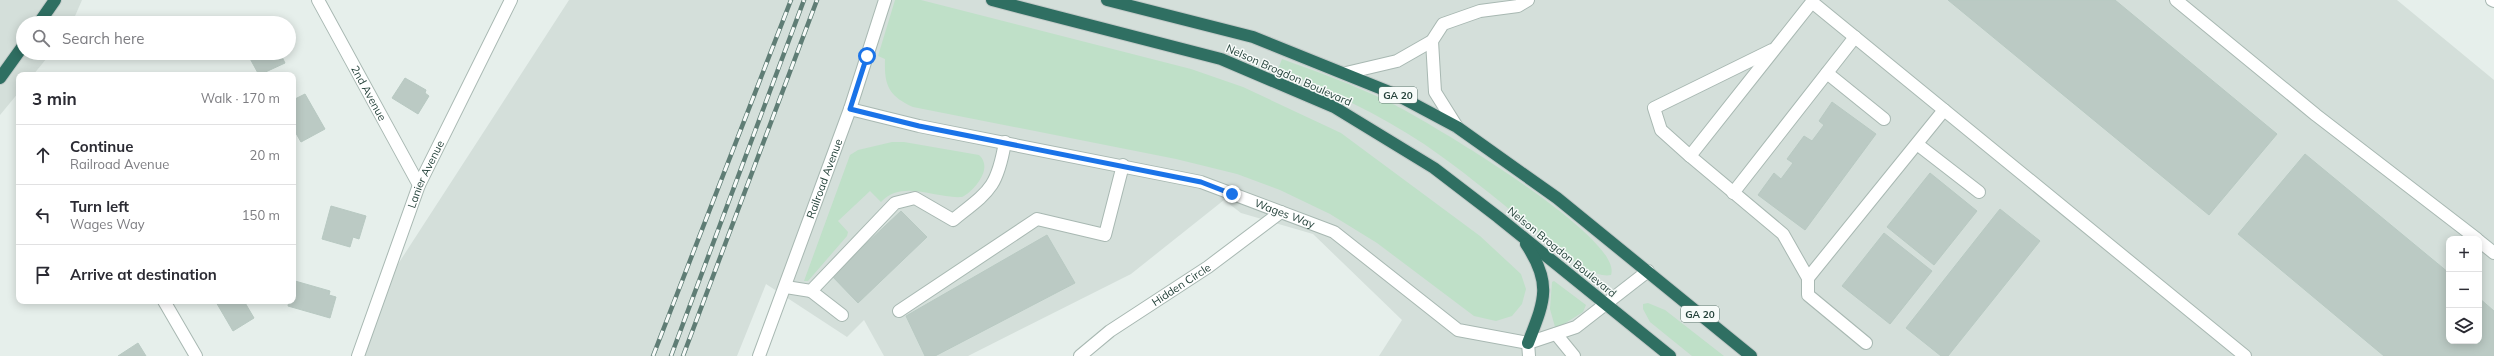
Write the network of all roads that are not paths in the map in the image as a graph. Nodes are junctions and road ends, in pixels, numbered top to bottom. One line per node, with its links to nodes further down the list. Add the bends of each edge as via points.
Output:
1 (55, 0): 9 (highway)
2 (318, 0): 25 (street, 2nd Avenue)
3 (511, 0): 25 (street, Lanier Avenue)
4 (885, 0): 17 (street, Railroad Avenue)
5 (992, 0): 29 (highway, Nelson Brogdon Boulevard, via 1220,59 1334,106 1434,168)
6 (1107, 0): 14 (highway, Nelson Brogdon Boulevard / GA 20, via 1253,37)
7 (1528, 0): 11 (street, via 1518,6 1480,11 1443,24)
8 (2176, 0): 30 (street, via 2316,115)
9 (44, 16)
10 (1855, 37): 12 (street, via 1812,2); 15 (street); 18 (street)
11 (1432, 41): 14 (street, via 1397,61); 20 (street, via 1435,92)
12 (1775, 49): 23 (street); 23 (street, via 1654,108 1661,130)
13 (16, 56): 16 (highway)
14 (1346, 73): 20 (highway, Nelson Brogdon Boulevard / GA 20, via 1397,95)
15 (1827, 73): 19 (street); 27 (street)
16 (0, 78)
17 (850, 109): 21 (street, Wages Way, via 919,126); 35 (street, Railroad Avenue)
18 (1944, 110): 22 (street); 52 (street)
19 (1884, 119)
20 (1457, 128): 33 (highway, Nelson Brogdon Boulevard / GA 20, via 1557,198)
21 (1005, 142): 24 (street, Wages Way); 36 (street, via 1000,169 990,190 953,220 915,198 895,203)
22 (1917, 144): 26 (street); 34 (street)
23 (1690, 156): 27 (street)
24 (1123, 165): 28 (street, Wages Way, via 1201,182); 39 (street, via 1105,235 1037,219)
25 (418, 185): 45 (street, Lanier Avenue)
26 (1979, 192)
27 (1733, 193): 34 (street, via 1783,234)
28 (1282, 212): 42 (street, Wages Way, via 1334,232 1458,330); 47 (street, Hidden Circle, via 1208,267 1110,331)
29 (1519, 234): 38 (highway, Nelson Brogdon Boulevard); 42 (highway, via 1538,262 1544,280 1543,301)
30 (2472, 236)
31 (2482, 243): 32 (street)
32 (2494, 252)
33 (1648, 271): 38 (street, Wages Way); 51 (highway, Nelson Brogdon Boulevard / GA 20)
34 (1808, 278): 43 (street, via 1808,295)
35 (786, 287): 36 (street); 46 (street, Railroad Avenue)
36 (811, 291): 40 (street)
37 (166, 304): 44 (street)
38 (1606, 304): 41 (street, Wages Way, via 1576,327); 50 (highway, Nelson Brogdon Boulevard)
39 (899, 311)
40 (842, 315)
41 (1556, 334): 42 (street, Wages Way); 49 (street)
42 (1528, 343): 48 (street)
43 (1866, 343)
44 (196, 356)
45 (358, 356)
46 (759, 356)
47 (1080, 356)
48 (1530, 356)
49 (1574, 356)
50 (1670, 356)
51 (1751, 356)
52 (2245, 356)

